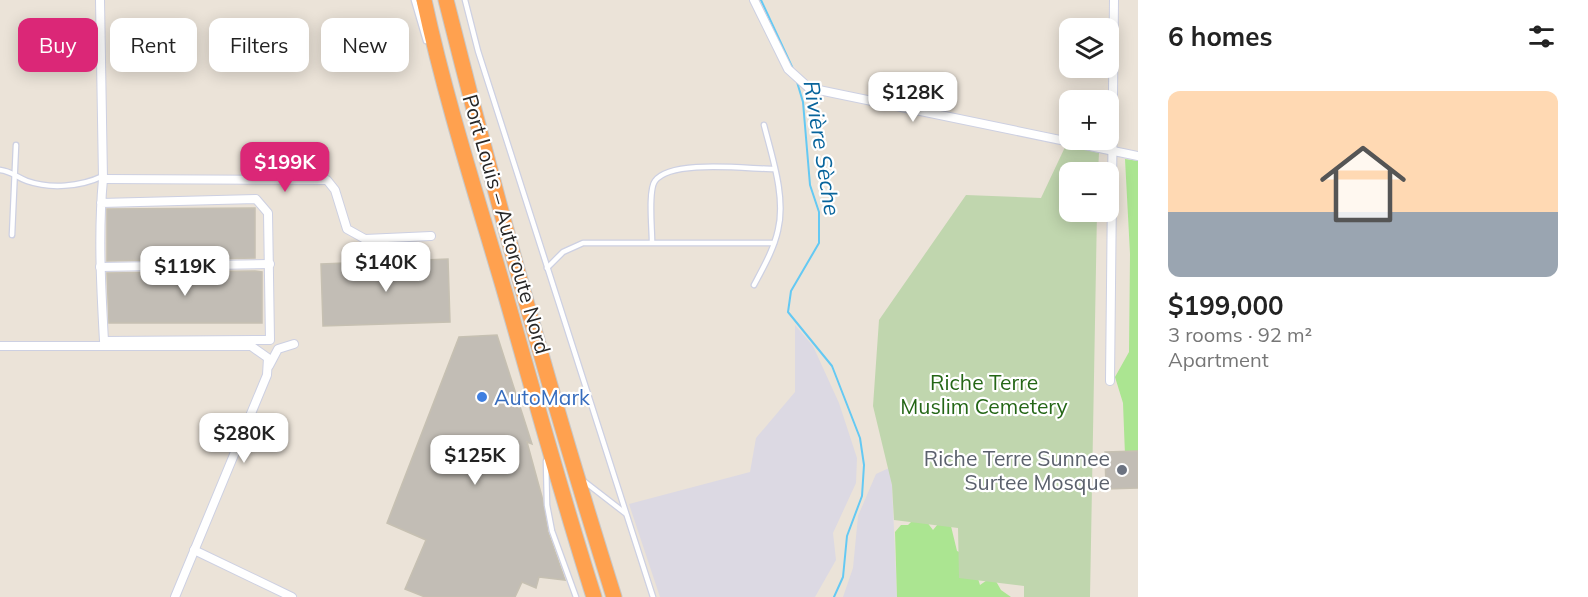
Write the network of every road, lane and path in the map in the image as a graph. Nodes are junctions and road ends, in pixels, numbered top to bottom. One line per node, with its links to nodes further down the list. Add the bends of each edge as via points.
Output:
1 (100, 0): 19 (street)
2 (414, 0): 9 (lane, via 434,70)
3 (424, 0): 9 (highway, Port Louis – Autoroute Nord)
4 (446, 0): 34 (highway, Port Louis – Autoroute Nord)
5 (465, 0): 27 (lane)
6 (754, 0): 11 (street, via 788,69 809,88)
7 (1114, 0): 8 (street)
8 (1113, 90)
9 (453, 114): 33 (highway, Port Louis – Autoroute Nord)
10 (764, 125): 16 (lane)
11 (1059, 138)
12 (16, 146): 18 (lane)
13 (1112, 150): 32 (street)
14 (1116, 150): 15 (street)
15 (1138, 156)
16 (774, 169): 23 (lane, via 685,167 663,174 654,182 652,191); 24 (lane, via 780,217)
17 (0, 170): 18 (lane)
18 (15, 173): 19 (lane, via 27,181 50,184 82,184); 21 (lane)
19 (103, 178): 20 (street); 22 (street, via 327,180 335,190 346,229 364,239)
20 (101, 203): 25 (street, via 255,199 268,213); 26 (street)
21 (12, 235)
22 (431, 236)
23 (652, 241): 24 (lane); 27 (lane, via 583,243 563,252)
24 (774, 243): 28 (lane)
25 (270, 264): 26 (street); 26 (street, via 270,340 104,341)
26 (100, 267)
27 (547, 268): 35 (lane)
28 (753, 285)
29 (294, 344): 31 (street, via 278,349)
30 (0, 346): 31 (street, via 251,346 264,353)
31 (269, 366): 36 (street)
32 (1110, 381)
33 (545, 435): 39 (lane, via 547,505 552,531); 40 (highway, Port Louis – Autoroute Nord)
34 (570, 456): 35 (lane, via 592,490); 41 (highway, Port Louis – Autoroute Nord)
35 (626, 514): 42 (lane)
36 (194, 550): 37 (street); 38 (street)
37 (175, 597)
38 (292, 597)
39 (576, 597)
40 (594, 597)
41 (614, 597)
42 (653, 597)

